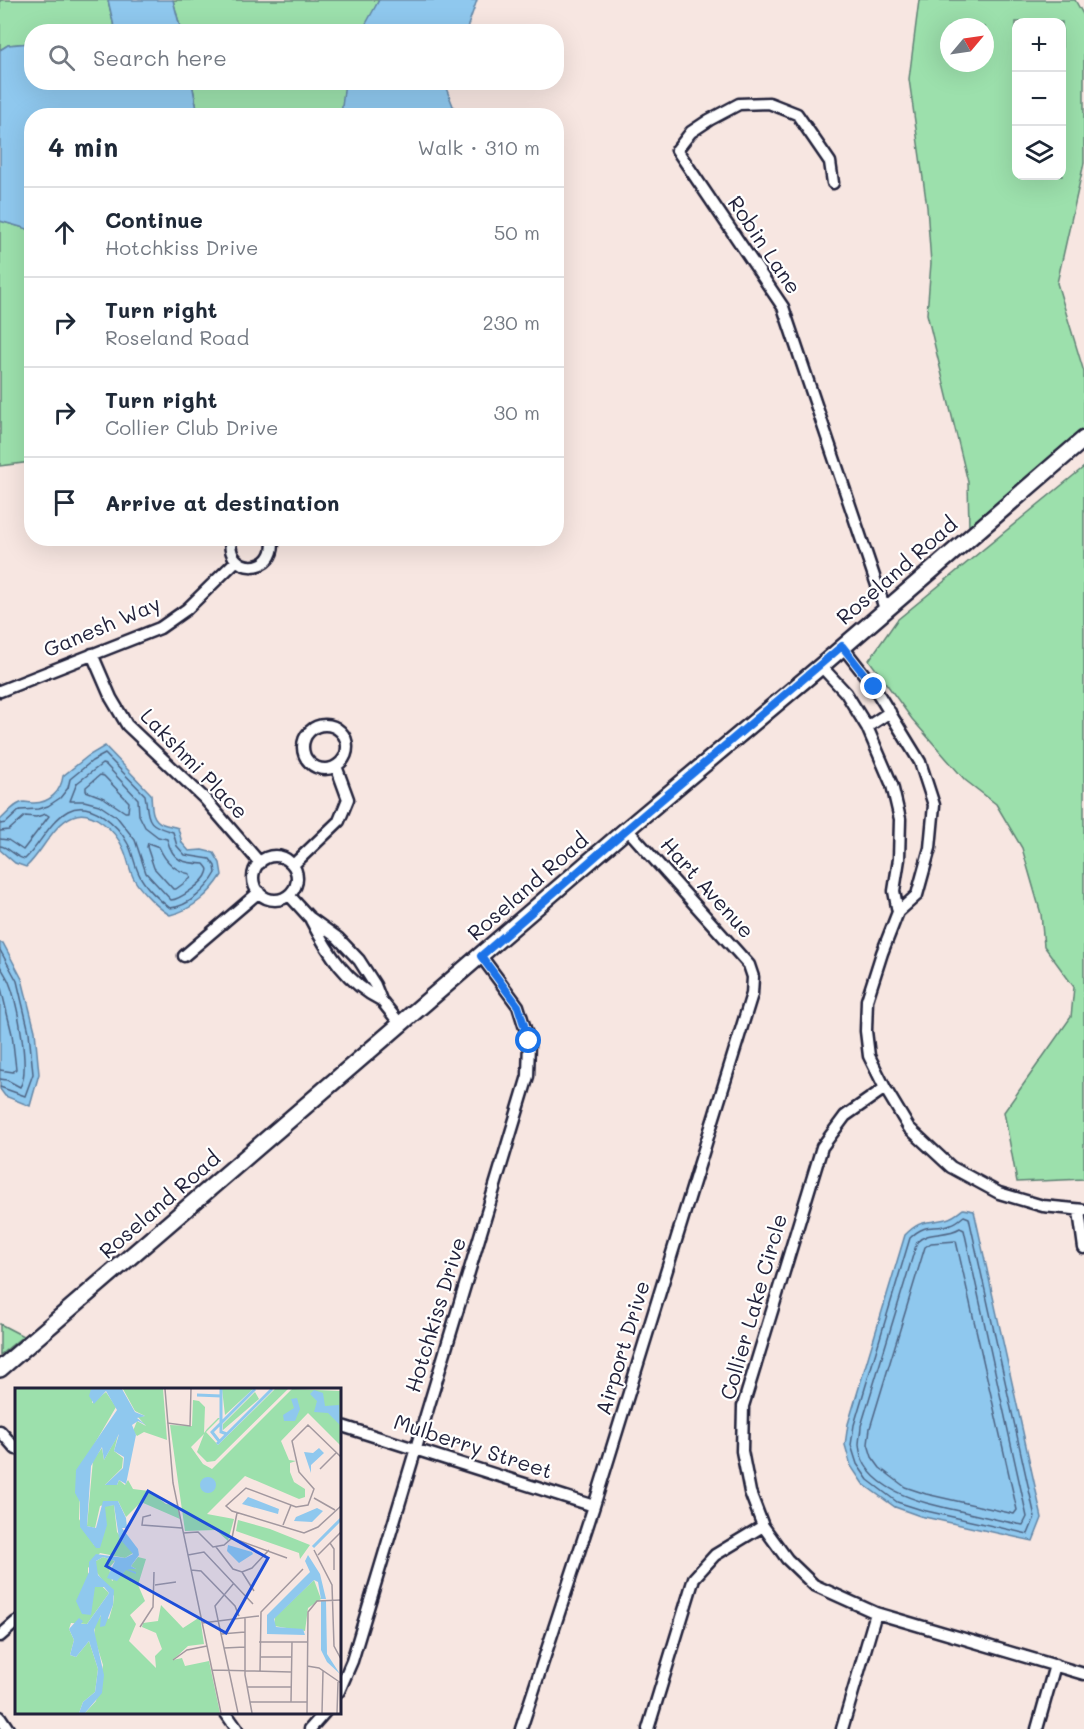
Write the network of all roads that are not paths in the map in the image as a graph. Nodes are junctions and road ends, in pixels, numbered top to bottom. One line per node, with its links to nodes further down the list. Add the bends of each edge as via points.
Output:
1 (833, 183): 6 (street, Robin Lane, via 830,162 797,114 769,103 739,104 691,132 677,150 783,307)
2 (1084, 439): 6 (main road, Roseland Road)
3 (230, 546): 5 (street)
4 (273, 546): 5 (street, via 271,555 262,564 249,567)
5 (236, 561): 8 (street, Ganesh Way, via 187,609 160,628)
6 (885, 609): 7 (main road, Roseland Road)
7 (842, 646): 9 (main road, Roseland Road); 11 (street)
8 (92, 654): 10 (street, Ganesh Way); 15 (street, Lakshmi Place, via 128,725 204,798)
9 (821, 666): 12 (street, via 846,693); 14 (main road, Roseland Road)
10 (0, 691)
11 (890, 712): 12 (street); 19 (street, via 920,762 934,805 930,849 917,895)
12 (867, 727): 19 (street, via 892,785 900,819 894,891)
13 (336, 766): 13 (street, via 345,754 342,733 331,725 310,729 303,741 308,761 318,768); 16 (street, via 348,799 339,821)
14 (627, 829): 23 (main road, Roseland Road); 26 (street, Hart Avenue, via 750,965)
15 (260, 863): 16 (street, via 277,856); 17 (street, via 254,876)
16 (293, 865): 18 (street, via 297,878)
17 (259, 892): 18 (street, via 275,900); 22 (street)
18 (289, 895): 20 (street)
19 (898, 912): 30 (street, via 867,1000 869,1056)
20 (309, 917): 21 (street); 24 (street)
21 (347, 947): 24 (street); 25 (street)
22 (184, 956)
23 (481, 956): 29 (main road, Roseland Road); 37 (street, Hotchkiss Drive, via 518,1006 529,1041 528,1076)
24 (334, 959): 27 (street)
25 (367, 974): 27 (street); 28 (street)
26 (753, 977): 38 (street, Airport Drive, via 752,994)
27 (356, 984): 28 (street)
28 (381, 1000): 29 (street)
29 (401, 1025): 33 (main road, Roseland Road)
30 (885, 1088): 31 (street, via 909,1128 951,1167 999,1193 1043,1206); 39 (street, Collier Lake Circle, via 845,1116 822,1147 743,1406 742,1451 750,1492)
31 (1082, 1211): 32 (street)
32 (1084, 1248)
33 (0, 1369)
34 (340, 1425): 37 (street, Mulberry Street)
35 (0, 1431): 36 (street)
36 (15, 1448)
37 (416, 1449): 38 (street, Mulberry Street); 45 (street, Hotchkiss Drive, via 352,1661)
38 (594, 1506): 52 (street, Airport Drive)
39 (763, 1526): 40 (street, Collier Lake Circle, via 787,1559 814,1585); 53 (street, via 715,1555 694,1578)
40 (876, 1613): 43 (street, Collier Lake Circle); 54 (street)
41 (15, 1623): 42 (street)
42 (0, 1636)
43 (1055, 1665): 44 (street, Collier Lake Circle); 55 (street)
44 (1084, 1674)
45 (340, 1689)
46 (226, 1714): 50 (street)
47 (324, 1714): 51 (street)
48 (0, 1718): 49 (street)
49 (8, 1729)
50 (237, 1729)
51 (310, 1729)
52 (521, 1729)
53 (648, 1729)
54 (842, 1729)
55 (1036, 1729)

